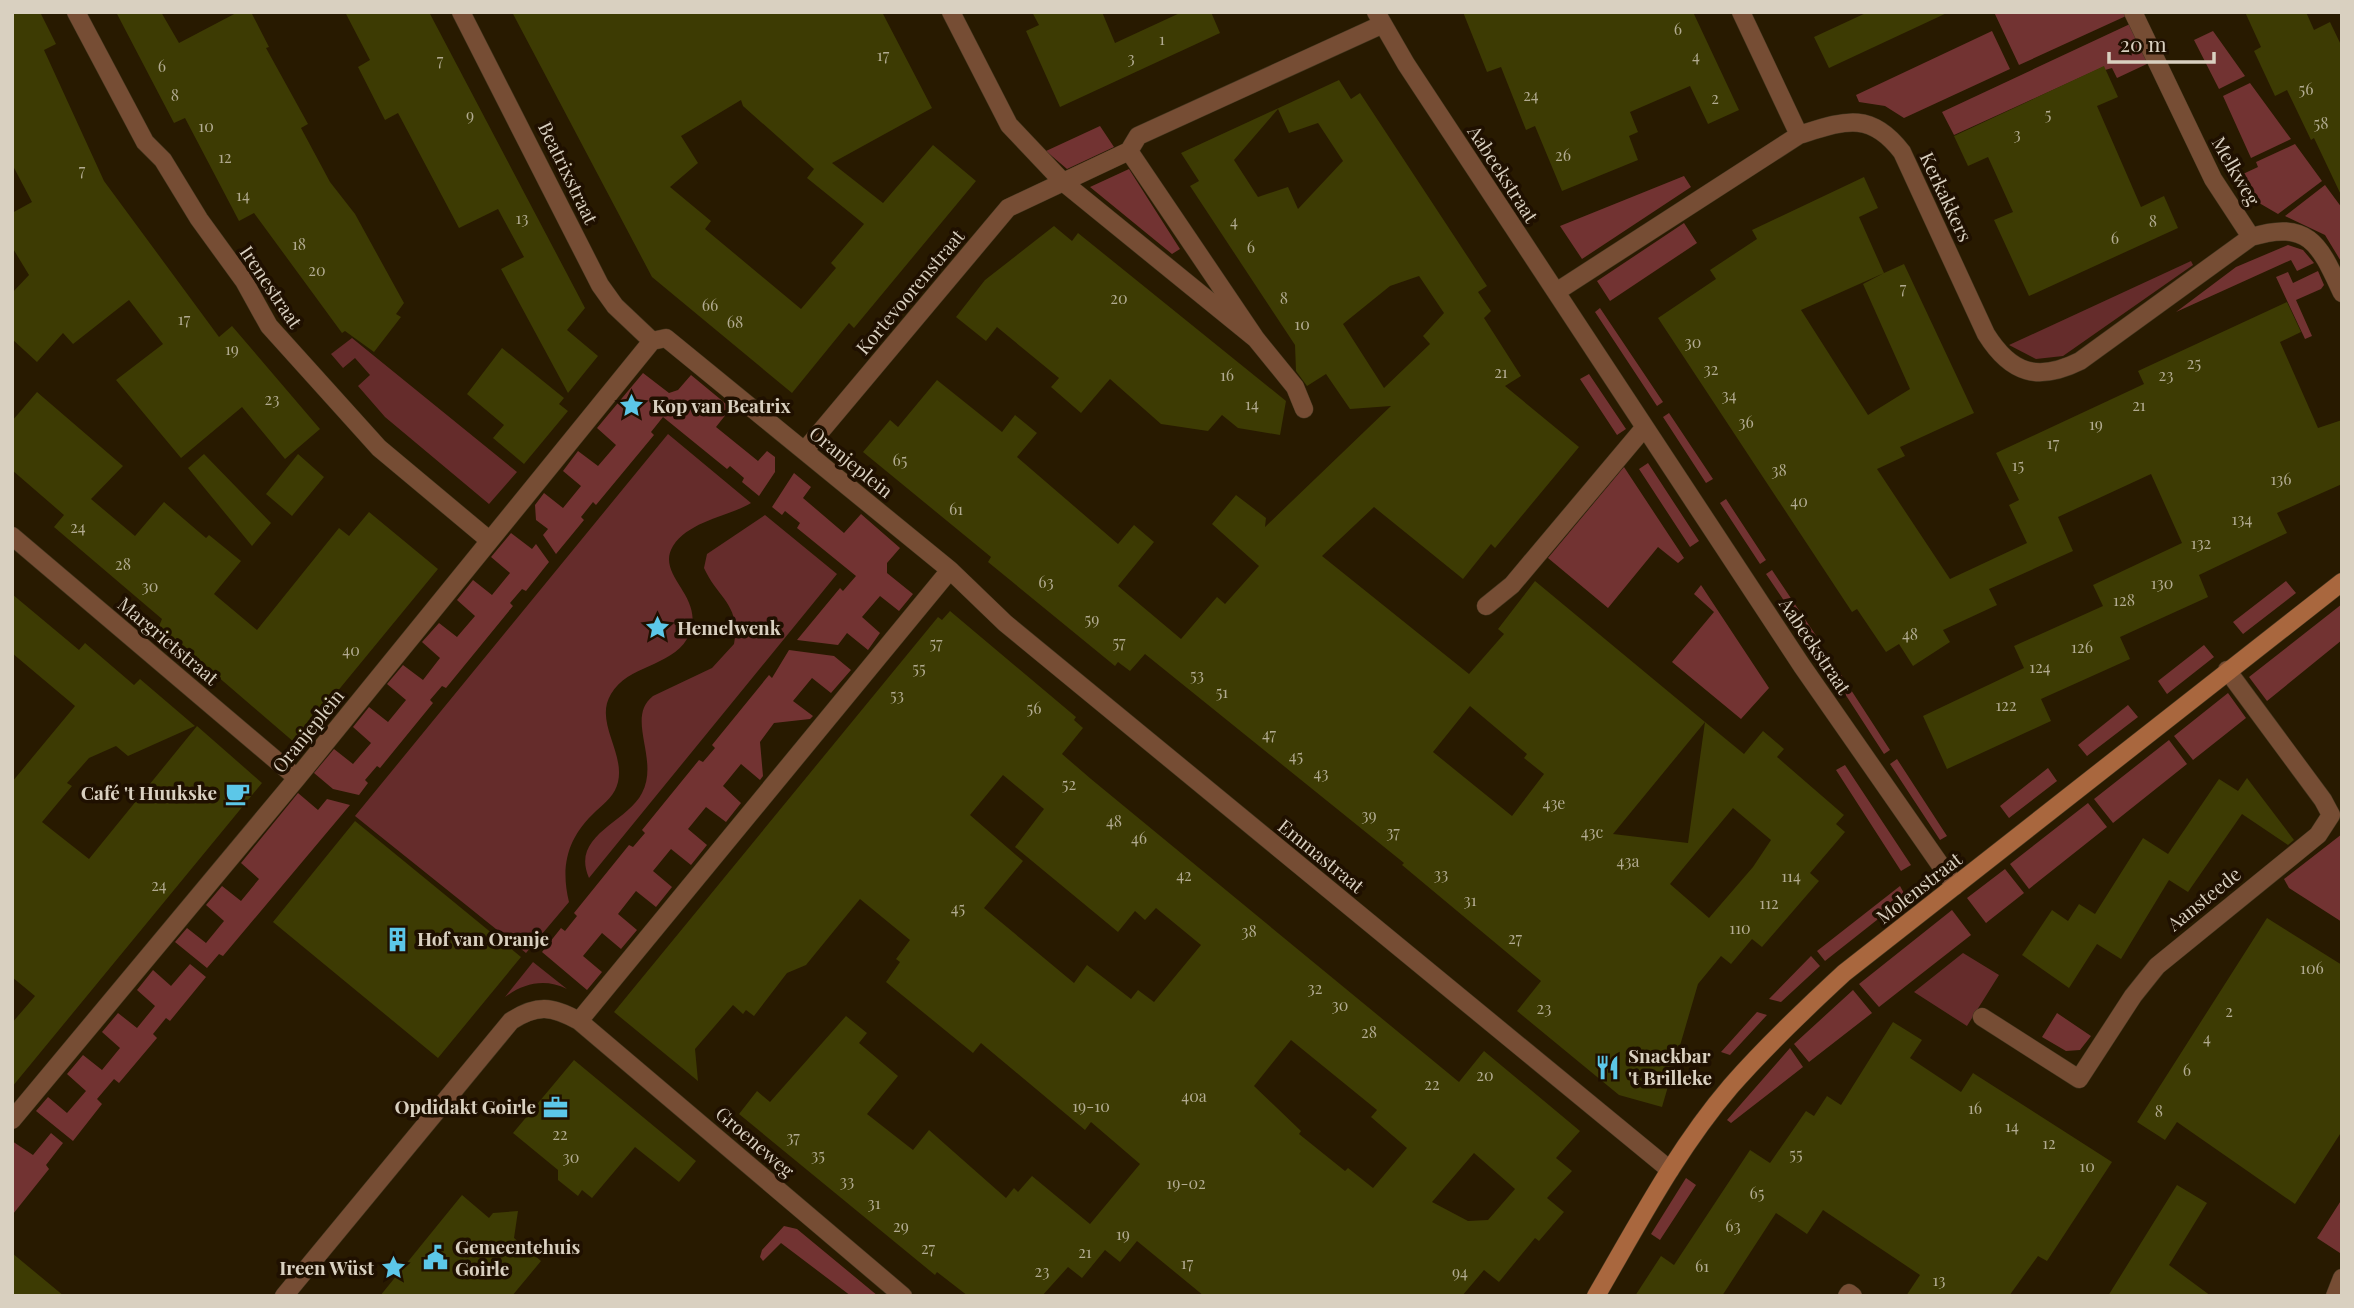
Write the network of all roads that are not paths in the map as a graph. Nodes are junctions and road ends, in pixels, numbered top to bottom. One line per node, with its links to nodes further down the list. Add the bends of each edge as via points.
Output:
1 (76, 12): 19 (street, Irenestraat, via 145,142 163,160 269,326 379,448)
2 (461, 12): 14 (street, Beatrixstraat, via 600,285)
3 (951, 12): 9 (street, via 1009,125)
4 (1741, 12): 7 (street)
5 (2133, 12): 10 (street, Melkweg, via 2213,179)
6 (1379, 19): 8 (street, Kortevoorenstraat, via 1138,136); 11 (street, Aabeekstraat)
7 (1800, 135): 10 (street, Kerkakkers, via 1858,121 1887,132 1902,152 1994,348 2017,368 2035,373 2059,371 2080,361); 11 (street, Kerkakkers)
8 (1129, 152): 9 (street, Kortevoorenstraat); 13 (street)
9 (1063, 182): 13 (street); 17 (street, Kortevoorenstraat, via 1008,208)
10 (2251, 237): 12 (street, Melkweg, via 2272,230 2306,237 2319,246)
11 (1556, 292): 16 (street, Aabeekstraat)
12 (2342, 293)
13 (1256, 339): 15 (street, via 1295,387)
14 (652, 341): 17 (street, Oranjeplein, via 666,338); 19 (street, Oranjeplein)
15 (1304, 409)
16 (1644, 428): 22 (street, via 1512,585); 25 (street, Aabeekstraat)
17 (804, 450): 20 (street, Oranjeplein)
18 (12, 536): 24 (street, Margrietstraat)
19 (489, 540): 24 (street, Oranjeplein)
20 (950, 570): 27 (street); 29 (street, Emmastraat, via 1005,623)
21 (2342, 582): 23 (street, Molenstraat)
22 (1486, 606)
23 (2227, 670): 25 (street, Molenstraat); 26 (street, Aansteede, via 2323,800 2331,815 2318,835 2157,966 2079,1079)
24 (297, 778): 28 (street, Oranjeplein)
25 (1955, 886): 29 (street, Molenstraat, via 1799,1014 1731,1087)
26 (1982, 1017)
27 (579, 1021): 31 (street, via 542,1007 510,1021); 32 (street, Groeneweg)
28 (12, 1120)
29 (1670, 1170): 33 (street, Molenstraat)
30 (2342, 1278): 36 (street)
31 (285, 1296)
32 (903, 1296)
33 (1596, 1296)
34 (1847, 1296): 35 (street)
35 (1853, 1296)
36 (2335, 1296)

